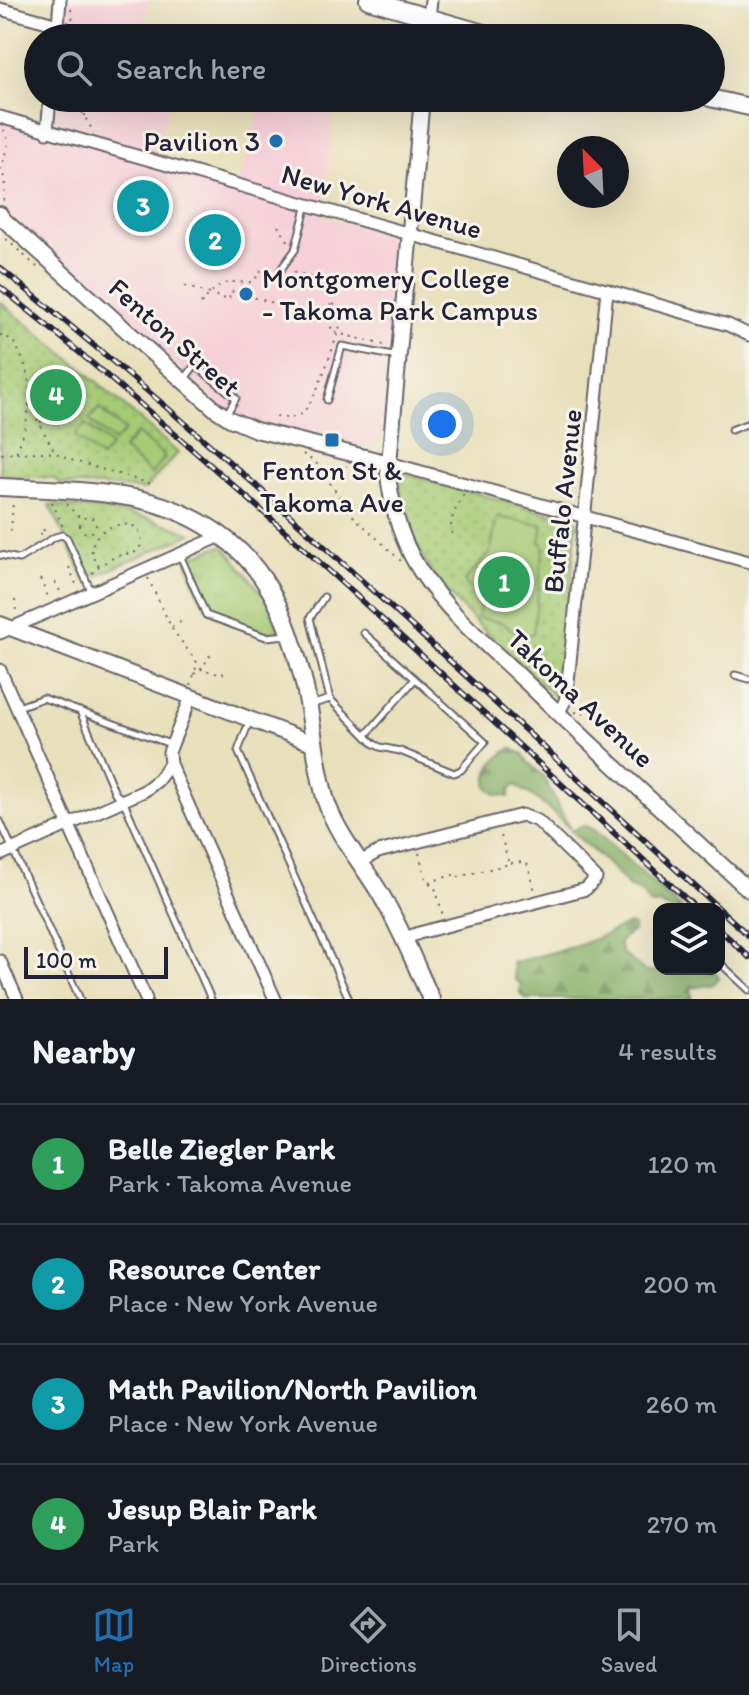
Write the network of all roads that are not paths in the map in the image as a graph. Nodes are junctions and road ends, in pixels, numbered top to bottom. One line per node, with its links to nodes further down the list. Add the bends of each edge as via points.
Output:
1 (60, 0): 7 (street)
2 (368, 0): 5 (main road)
3 (431, 0): 5 (street)
4 (0, 9): 6 (street)
5 (429, 17): 8 (street); 9 (main road)
6 (46, 24)
7 (58, 24)
8 (428, 24)
9 (453, 24)
10 (725, 101): 11 (main road)
11 (749, 107)
12 (49, 112): 15 (street)
13 (421, 112): 18 (street, Takoma Avenue)
14 (0, 117): 15 (street, New York Avenue)
15 (47, 132): 16 (street, New York Avenue)
16 (307, 204): 18 (street, New York Avenue); 19 (lane, via 295,250)
17 (2, 208): 23 (street, Fenton Street, via 3,219)
18 (410, 235): 20 (street, New York Avenue); 22 (street, Takoma Avenue)
19 (281, 269)
20 (607, 290): 21 (street, New York Avenue); 30 (street, Buffalo Avenue)
21 (749, 335)
22 (399, 357): 24 (lane, via 342,346); 28 (street, Takoma Avenue)
23 (183, 381): 25 (street, Fenton Street); 25 (lane, via 195,365 236,398)
24 (327, 400)
25 (225, 416): 28 (street, Fenton Street, via 256,430)
26 (749, 423): 27 (lane)
27 (731, 430)
28 (389, 463): 30 (street); 49 (street, Takoma Avenue, via 390,499 420,571 450,609)
29 (6, 492): 31 (main road, via 113,494 147,500 176,509)
30 (584, 518): 34 (street); 49 (street, Buffalo Avenue)
31 (221, 536): 32 (street); 39 (main road, via 270,589)
32 (179, 554): 35 (street); 39 (lane, via 206,615 266,637)
33 (0, 555): 35 (lane, via 19,559 62,535)
34 (749, 562)
35 (91, 592): 37 (street)
36 (324, 597): 45 (lane, via 310,618)
37 (4, 628): 44 (street)
38 (364, 633): 42 (lane)
39 (289, 634): 46 (main road)
40 (0, 670): 47 (street)
41 (735, 675): 43 (lane)
42 (415, 679): 51 (lane); 51 (lane, via 485,742 461,770 454,773 380,747)
43 (749, 679)
44 (191, 691): 50 (street); 53 (street)
45 (330, 699): 46 (lane); 51 (lane)
46 (309, 705): 52 (main road)
47 (17, 708): 48 (lane, via 43,698); 57 (street)
48 (80, 711): 53 (lane); 55 (lane, via 115,793)
49 (564, 713): 61 (street, Takoma Avenue)
50 (250, 720): 52 (street); 71 (lane, via 238,751)
51 (366, 735)
52 (315, 744): 60 (main road, via 330,811)
53 (172, 745): 54 (street)
54 (170, 764): 55 (street, via 151,786); 70 (street)
55 (123, 800): 57 (street); 69 (lane)
56 (0, 821): 58 (lane)
57 (68, 825): 58 (street); 68 (street)
58 (13, 850): 59 (street); 67 (lane)
59 (0, 855)
60 (360, 862): 62 (main road); 62 (street, via 378,852 522,815 538,821 596,878 586,889)
61 (749, 890)
62 (403, 939): 72 (main road)
63 (0, 961): 66 (street)
64 (725, 968): 65 (lane)
65 (749, 990)
66 (17, 999)
67 (80, 999)
68 (146, 999)
69 (211, 999)
70 (275, 999)
71 (349, 999)
72 (431, 999)

